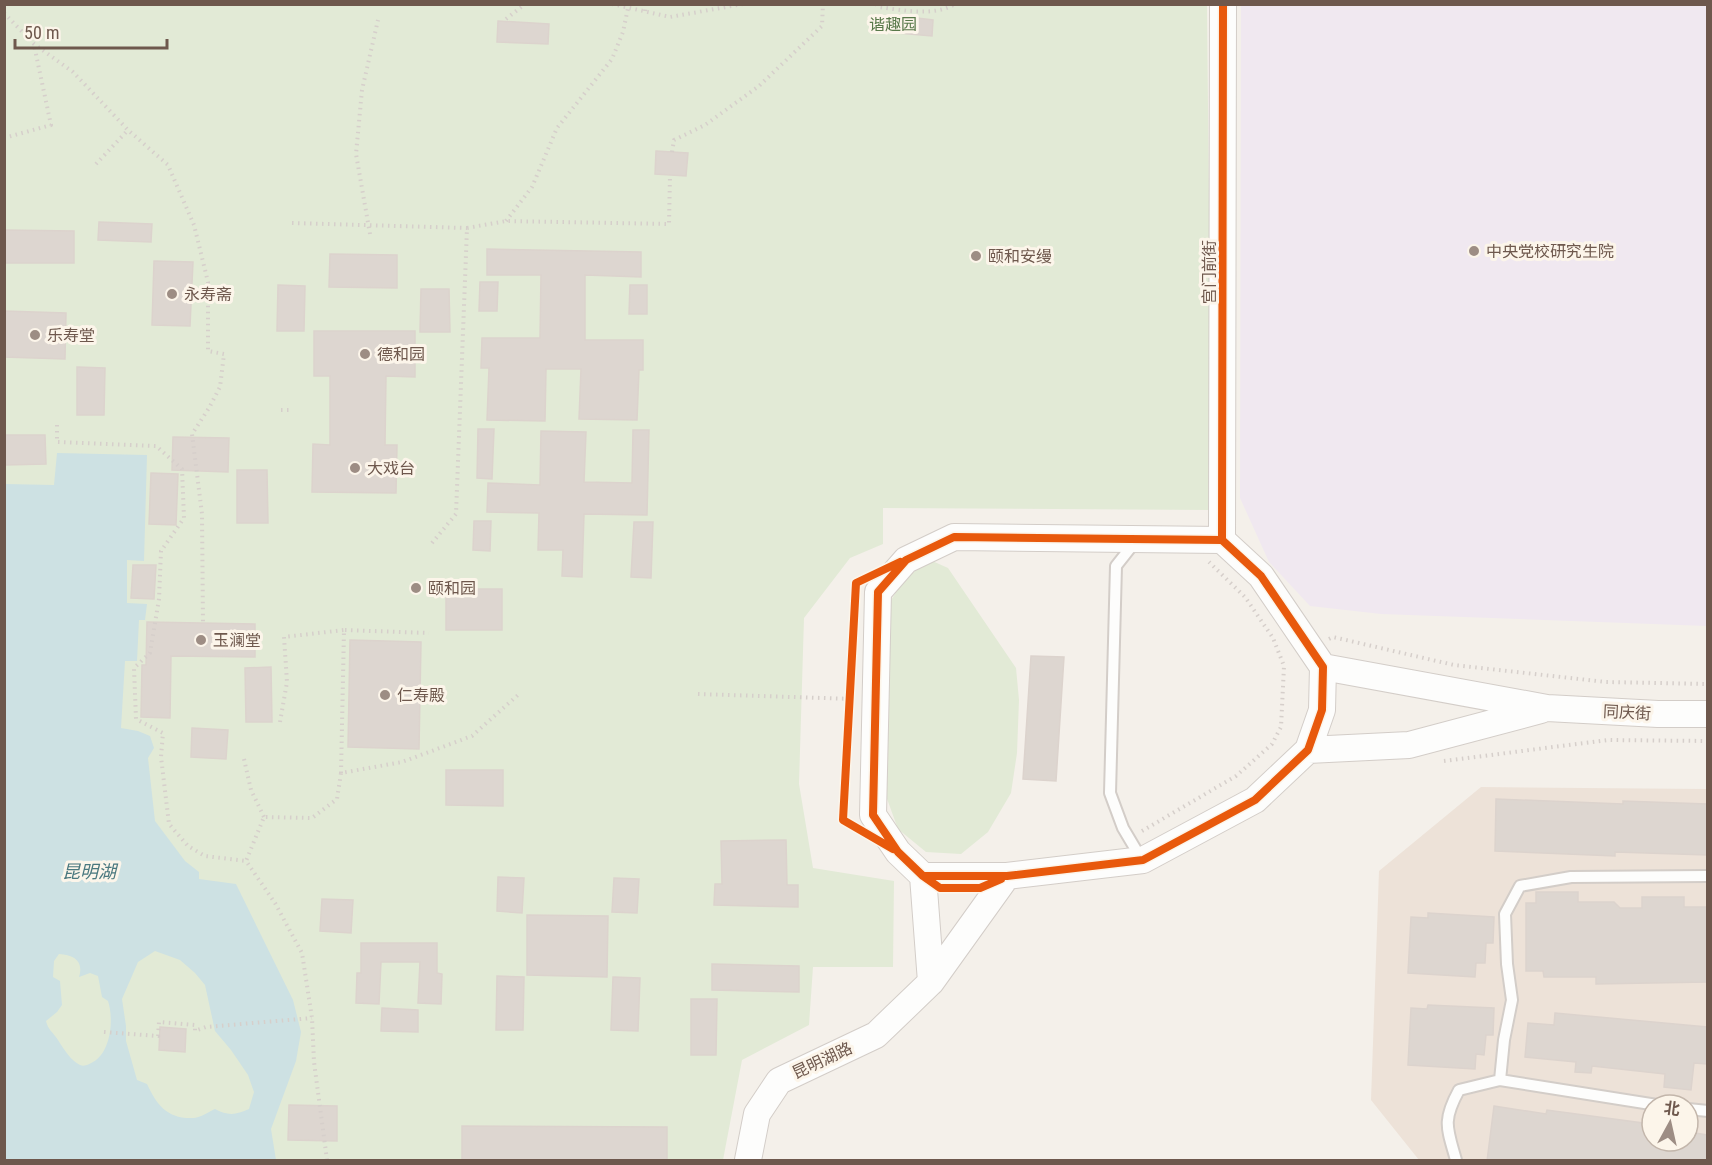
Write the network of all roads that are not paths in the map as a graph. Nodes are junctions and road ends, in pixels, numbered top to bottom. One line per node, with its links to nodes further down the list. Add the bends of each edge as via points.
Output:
1 (1223, 4): 3 (street, 宫门前街)
2 (1137, 540): 3 (street); 8 (lane, via 1116,566 1110,793); 9 (street, via 954,537 906,560 878,592 873,815 898,852)
3 (1222, 540): 4 (street, via 1261,576)
4 (1317, 658): 5 (street); 7 (street, via 1322,710)
5 (1547, 708): 6 (street, 同庆街); 7 (street, via 1410,745)
6 (1707, 714)
7 (1308, 750): 8 (street, via 1255,800)
8 (1136, 849): 10 (street)
9 (923, 876): 10 (street); 12 (street)
10 (1007, 876): 12 (street, 昆明湖路)
11 (1707, 876): 13 (lane, via 1570,877 1520,886 1505,914 1512,1000)
12 (931, 982): 15 (street, 昆明湖路, via 876,1035 779,1081 757,1114)
13 (1500, 1080): 14 (lane); 16 (lane, via 1459,1090 1449,1109 1447,1128)
14 (1640, 1102)
15 (748, 1161)
16 (1456, 1161)

